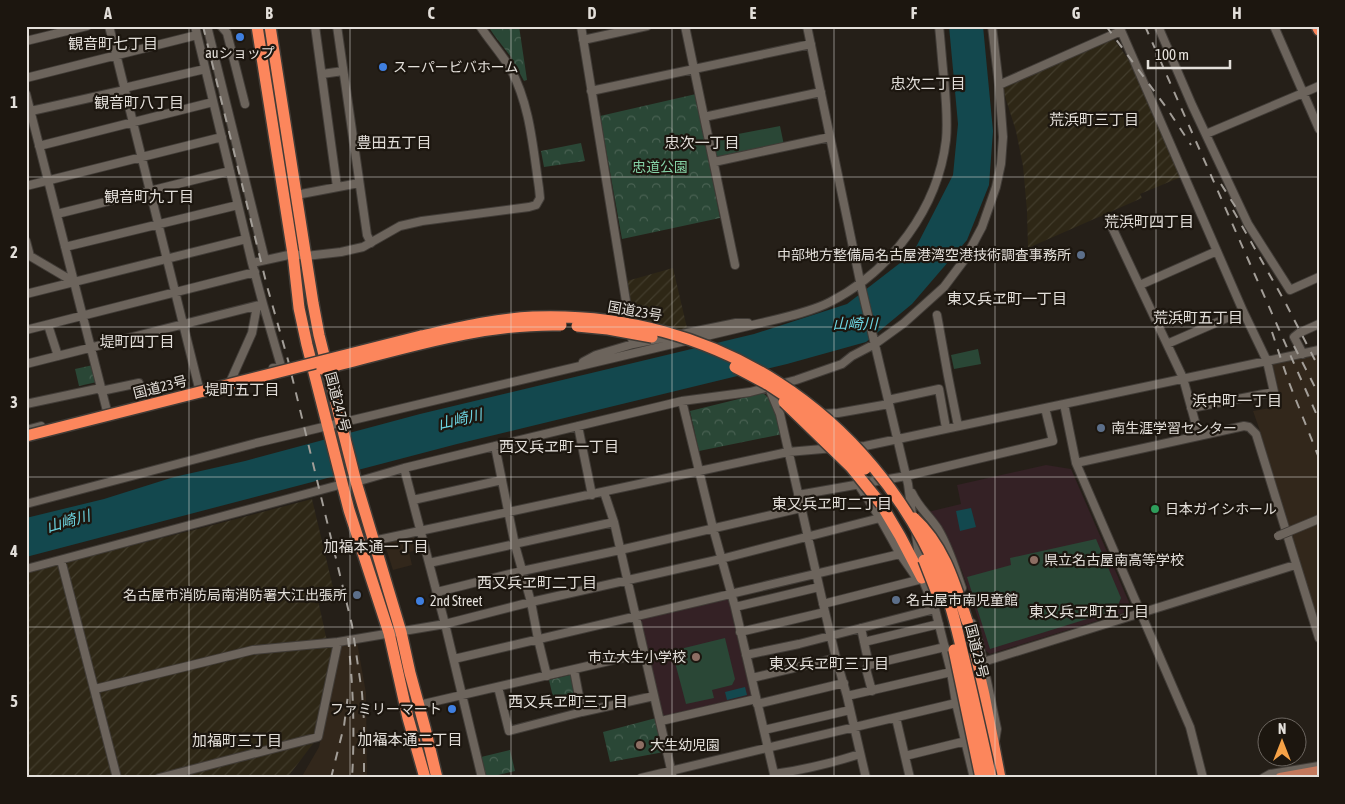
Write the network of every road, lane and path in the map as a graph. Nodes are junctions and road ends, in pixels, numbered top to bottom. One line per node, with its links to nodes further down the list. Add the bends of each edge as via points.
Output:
1 (87, 26): 23 (street)
2 (109, 26): 25 (street)
3 (257, 26): 66 (highway, 国道247号)
4 (270, 26): 56 (highway, 国道247号)
5 (315, 26): 29 (street)
6 (337, 26): 28 (street)
7 (480, 26): 63 (street, via 510,67 522,95 540,198 536,205 528,207 400,226)
8 (581, 26): 22 (street)
9 (646, 26): 22 (street)
10 (685, 26): 27 (street)
11 (807, 26): 24 (street)
12 (939, 26): 76 (street, via 947,126 938,178 930,199 910,231 890,257)
13 (992, 26): 31 (street)
14 (1158, 26): 44 (street)
15 (1274, 26): 37 (street)
16 (1317, 26): 20 (highway)
17 (223, 27): 18 (street); 39 (street)
18 (208, 28): 21 (street); 70 (street)
19 (1120, 29): 31 (street); 65 (street)
20 (1319, 30)
21 (196, 32): 25 (street); 26 (street)
22 (583, 40): 34 (street)
23 (26, 42)
24 (811, 44): 27 (street); 35 (street)
25 (116, 55): 30 (street); 33 (street)
26 (205, 68): 33 (street); 38 (street)
27 (694, 69): 34 (street); 41 (street)
28 (343, 71): 29 (street); 52 (street)
29 (322, 74): 54 (street)
30 (26, 78)
31 (1000, 85): 89 (street, via 1001,164 982,227 965,259 944,287 904,324)
32 (1319, 86): 37 (street)
33 (124, 89): 40 (street); 42 (street)
34 (591, 91): 90 (street)
35 (821, 92): 41 (street); 46 (street)
36 (26, 94): 40 (street)
37 (1303, 94): 43 (street); 44 (street)
38 (213, 102): 42 (street); 45 (street)
39 (245, 104)
40 (31, 111): 47 (street)
41 (704, 117): 49 (street)
42 (133, 122): 47 (street); 48 (street)
43 (1319, 129)
44 (1206, 134): 74 (street, via 1248,224 1290,290)
45 (222, 137): 48 (street); 50 (street)
46 (830, 137): 49 (street); 76 (street)
47 (39, 146): 51 (street)
48 (142, 157): 51 (street); 55 (street)
49 (714, 162): 72 (street)
50 (230, 171): 55 (street); 57 (street)
51 (48, 181): 53 (street); 58 (street)
52 (360, 183): 54 (street); 63 (street)
53 (26, 186)
54 (337, 187): 56 (street)
55 (150, 191): 58 (street); 60 (street)
56 (296, 195): 68 (highway, 国道247号)
57 (238, 205): 60 (street); 61 (street)
58 (57, 214): 64 (street)
59 (1110, 223): 77 (street)
60 (158, 224): 64 (street); 69 (street)
61 (246, 239): 69 (street); 71 (street)
62 (26, 241): 67 (street)
63 (371, 243): 68 (street, via 341,252)
64 (65, 248): 75 (street)
65 (1217, 250): 77 (street); 81 (street)
66 (293, 254): 68 (street); 70 (street); 118 (highway, 国道247号, via 299,308)
67 (28, 256): 75 (street)
68 (306, 256): 113 (highway, 国道247号, via 317,327)
69 (167, 259): 75 (street); 78 (street)
70 (265, 260): 71 (street)
71 (252, 263): 73 (street)
72 (735, 265)
73 (255, 272): 78 (street); 80 (street)
74 (1319, 277)
75 (74, 282): 79 (street); 83 (street)
76 (861, 284): 84 (street, via 830,302); 89 (street)
77 (1140, 284): 91 (street)
78 (176, 292): 83 (street); 87 (street)
79 (26, 294)
80 (260, 305): 87 (street); 100 (street, via 252,333); 100 (street, via 281,366)
81 (1243, 311): 91 (street); 96 (street)
82 (937, 315): 115 (street)
83 (82, 316): 85 (street); 92 (street)
84 (761, 323): 90 (street, via 736,323); 98 (street)
85 (48, 324): 88 (street); 95 (street)
86 (1319, 324): 94 (street, via 1294,337)
87 (184, 325): 92 (street); 102 (street)
88 (26, 330)
89 (875, 342): 101 (street, via 842,364); 106 (street)
90 (633, 344): 98 (street, via 596,355)
91 (1167, 344): 99 (street)
92 (90, 348): 95 (street); 103 (street)
93 (1319, 350): 94 (street)
94 (1303, 354): 96 (street)
95 (58, 356): 97 (street)
96 (1267, 361): 99 (street); 110 (street, via 1274,392)
97 (26, 364)
98 (575, 367): 113 (street)
99 (1183, 378): 108 (street); 110 (street)
100 (231, 380): 102 (street)
101 (769, 386): 105 (street, via 750,392); 112 (street); 122 (highway, 国道23号, bridge, via 724,361 667,340 575,326 515,326 424,344); 159 (highway, bridge, via 851,467 880,504); 225 (highway, 国道23号, bridge, via 809,414 859,461 887,497 921,553 946,617)
102 (199, 388): 111 (street)
103 (101, 390): 104 (street, via 139,383); 107 (street); 111 (street)
104 (143, 395)
105 (682, 401): 114 (street); 127 (street)
106 (888, 402): 112 (street, via 838,413); 116 (street, via 939,389); 121 (street)
107 (26, 404)
108 (1064, 404): 109 (street); 125 (street)
109 (1045, 408): 115 (street); 130 (street, via 1054,441)
110 (1191, 408): 120 (street)
111 (107, 412): 117 (street)
112 (780, 414): 124 (street)
113 (341, 426): 118 (street); 128 (highway, 国道247号)
114 (578, 426): 123 (street); 134 (street)
115 (958, 426): 116 (street)
116 (946, 428): 121 (street)
117 (26, 430)
118 (330, 430): 131 (highway, 国道247号); 137 (street, via 256,443)
119 (26, 436): 139 (highway, 国道23号, bridge, via 487,322 535,317 604,320 697,342 760,371 800,397 833,425 859,450)
120 (1199, 436): 125 (street); 155 (street, via 1244,426 1256,434)
121 (896, 439): 124 (street); 130 (street)
122 (26, 444)
123 (496, 446): 126 (street); 129 (street)
124 (788, 452): 127 (street); 135 (street)
125 (1076, 463): 168 (street)
126 (404, 468): 128 (street); 136 (street)
127 (700, 471): 133 (street); 144 (street)
128 (355, 480): 148 (highway, 国道247号)
129 (502, 480): 136 (street); 140 (street)
130 (907, 480): 132 (street); 159 (street); 185 (street, via 918,504 938,529 953,561)
131 (342, 483): 153 (street); 173 (highway, 国道247号, via 366,564)
132 (858, 484): 135 (street); 141 (street)
133 (604, 492): 134 (street); 143 (street)
134 (592, 494): 140 (street)
135 (798, 495): 138 (street)
136 (413, 500): 145 (street)
137 (26, 504)
138 (801, 508): 144 (street); 147 (street)
139 (904, 509): 209 (highway, bridge, via 922,525 947,564 967,620); 226 (highway, 国道23号, bridge, via 941,580 954,620)
140 (509, 512): 145 (street); 149 (street)
141 (880, 518): 147 (street); 151 (street)
142 (1319, 519): 146 (street, bridge)
143 (614, 522): 149 (street); 150 (street)
144 (713, 528): 150 (street); 152 (street)
145 (421, 531): 148 (street); 154 (street)
146 (1278, 536)
147 (808, 537): 152 (street); 158 (street)
148 (373, 540): 173 (highway, 国道247号)
149 (516, 545): 154 (street); 157 (street)
150 (620, 550): 157 (street); 160 (street)
151 (900, 554): 158 (street); 159 (street)
152 (721, 559): 160 (street); 163 (street)
153 (61, 560): 156 (street); 193 (street)
154 (429, 563): 162 (street)
155 (1295, 565): 168 (street); 176 (street)
156 (26, 569)
157 (522, 571): 162 (street); 164 (street)
158 (816, 574): 161 (street); 163 (street)
159 (921, 579): 166 (street); 167 (street)
160 (628, 581): 164 (street); 169 (street)
161 (819, 587): 165 (street); 166 (street)
162 (437, 592): 170 (street)
163 (731, 594): 165 (street); 169 (street)
164 (531, 602): 170 (street); 177 (street)
165 (734, 607): 174 (street)
166 (824, 608): 174 (street); 175 (street)
167 (935, 609): 171 (street); 172 (street)
168 (1141, 613): 185 (street); 228 (street, via 1190,727)
169 (636, 616): 177 (street); 181 (street)
170 (445, 624): 173 (street); 184 (street)
171 (939, 624): 179 (street); 180 (street)
172 (861, 628): 175 (street); 179 (street)
173 (395, 632): 178 (street); 200 (highway, 国道247号); 218 (highway, 国道247号, via 408,718)
174 (740, 632): 182 (street)
175 (831, 636): 182 (street); 183 (street)
176 (1319, 638)
177 (538, 639): 184 (street); 189 (street)
178 (338, 642): 193 (street, via 254,650); 217 (street, via 318,737)
179 (864, 642): 186 (street)
180 (944, 648): 186 (street); 188 (street)
181 (644, 653): 187 (street); 196 (street)
182 (746, 655): 190 (street)
183 (836, 658): 190 (street); 191 (street)
184 (454, 659): 195 (street)
185 (983, 662): 209 (street, via 997,729)
186 (869, 665): 194 (street, via 866,669)
187 (574, 670): 189 (street); 202 (street)
188 (951, 672): 194 (street); 199 (street)
189 (547, 676): 192 (street)
190 (752, 678): 198 (street)
191 (844, 683): 197 (street); 198 (street)
192 (498, 687): 195 (street); 202 (street, via 509,731)
193 (95, 689): 216 (street)
194 (872, 691): 197 (street)
195 (463, 696): 200 (street); 220 (street)
196 (654, 696): 202 (street); 204 (street)
197 (847, 696): 201 (street)
198 (756, 702): 204 (street); 206 (street)
199 (956, 703): 203 (street); 207 (street)
200 (419, 705): 219 (highway, 国道247号)
201 (850, 710): 205 (street); 206 (street)
202 (582, 712)
203 (896, 718): 205 (street); 211 (street)
204 (661, 721): 214 (street)
205 (855, 728): 208 (street); 210 (street)
206 (764, 730): 208 (street)
207 (966, 741): 211 (street); 224 (street)
208 (767, 748): 214 (street); 215 (street)
209 (994, 749): 227 (highway)
210 (860, 754): 215 (street); 222 (street)
211 (905, 756): 223 (street)
212 (1319, 766): 229 (street)
213 (1319, 771): 230 (main road)
214 (673, 774): 221 (street)
215 (774, 776)
216 (117, 778)
217 (159, 778)
218 (425, 778)
219 (437, 778)
220 (482, 778)
221 (641, 778)
222 (866, 778)
223 (910, 778)
224 (974, 778)
225 (981, 778)
226 (991, 778)
227 (1000, 778)
228 (1204, 778)
229 (1263, 778)
230 (1280, 778)

